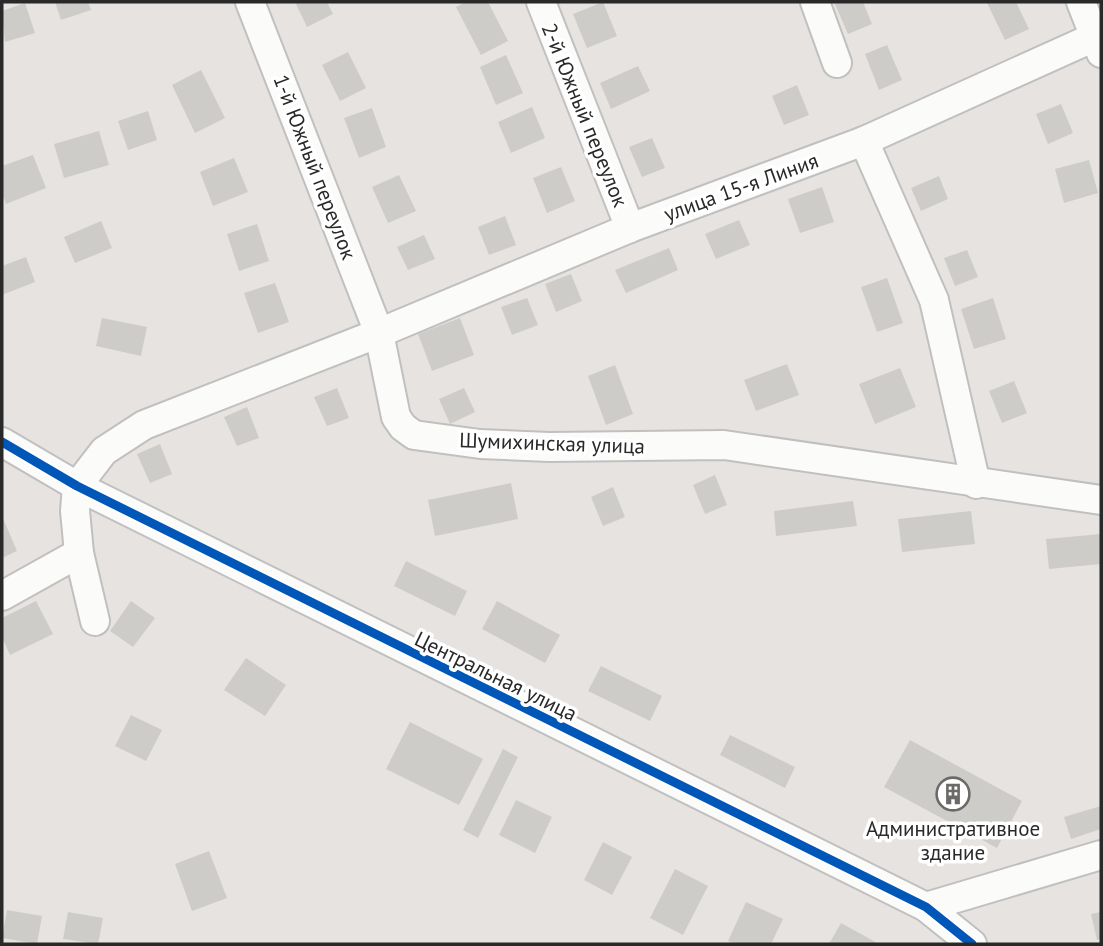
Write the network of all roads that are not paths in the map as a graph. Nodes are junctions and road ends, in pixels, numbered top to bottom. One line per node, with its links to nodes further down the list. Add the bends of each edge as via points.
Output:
1 (250, 2): 9 (street, 1-й Южный переулок)
2 (541, 2): 8 (street, 2-й Южный переулок)
3 (814, 2): 6 (street)
4 (1081, 2): 5 (street)
5 (1099, 41): 7 (street, улица 15-я Линия)
6 (837, 62)
7 (864, 141): 8 (street, улица 15-я Линия); 11 (street, via 934,300)
8 (630, 228): 9 (street, улица 15-я Линия)
9 (379, 333): 11 (street, Шумихинская улица, via 396,417 414,435 549,447 724,445); 12 (street, via 144,425 104,451)
10 (2, 442): 12 (street, Центральная улица)
11 (976, 484): 13 (street, Шумихинская улица)
12 (77, 486): 14 (street); 18 (street, Центральная улица)
13 (1101, 500)
14 (79, 553): 15 (street); 16 (street)
15 (2, 596)
16 (95, 621)
17 (1101, 856): 18 (street)
18 (926, 907): 19 (street, Центральная улица)
19 (972, 944)

